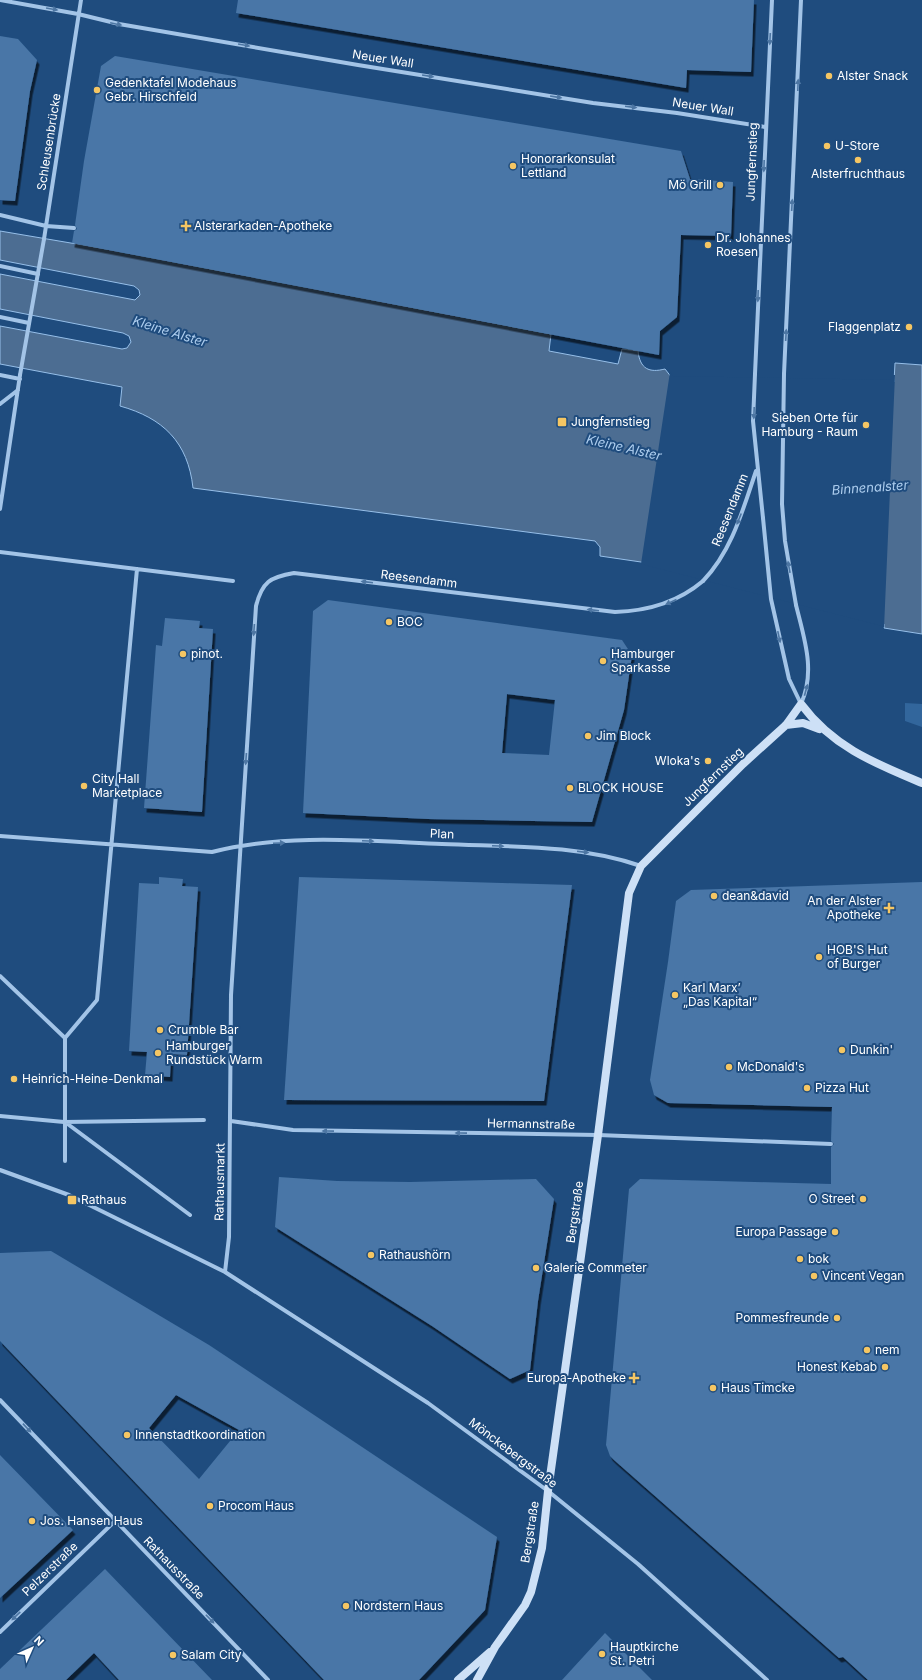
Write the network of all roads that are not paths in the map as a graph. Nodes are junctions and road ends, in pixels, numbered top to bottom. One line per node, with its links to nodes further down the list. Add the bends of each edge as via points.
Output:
1 (0, 0): 5 (street, Neuer Wall, one-way to 5)
2 (81, 0): 5 (street, Schleusenbrücke)
3 (772, 0): 6 (street, Jungfernstieg, one-way to 6)
4 (802, 0): 23 (street, Jungfernstieg, one-way to 4, bridge, via 808,683 809,664 785,541 782,504 784,374)
5 (78, 14): 6 (street, Neuer Wall, one-way to 6, via 119,24 358,65 593,103); 8 (street, Schleusenbrücke)
6 (765, 127): 18 (street, Jungfernstieg, one-way to 18, bridge, via 753,421)
7 (0, 215): 8 (street)
8 (46, 226): 9 (street); 11 (street, Schleusenbrücke, bridge)
9 (74, 228)
10 (0, 266): 11 (street)
11 (38, 274): 13 (street, Schleusenbrücke, bridge)
12 (0, 317): 13 (street)
13 (29, 323): 15 (street, Schleusenbrücke, bridge)
14 (0, 375): 15 (street)
15 (20, 377): 16 (street, Schleusenbrücke)
16 (18, 390): 17 (street); 19 (street, Schleusenbrücke)
17 (0, 404)
18 (757, 469): 23 (street, Jungfernstieg, one-way to 23, bridge, via 771,599 789,679); 31 (street, Reesendamm, one-way to 31, bridge, via 729,546 718,563 703,581 686,594 664,605 638,611 615,612 294,574 278,576 268,582 260,591 256,606)
19 (0, 509)
20 (0, 552): 21 (street)
21 (137, 569): 22 (street); 30 (street)
22 (233, 581)
23 (801, 704): 24 (street, Jungfernstieg); 25 (street, via 823,730)
24 (786, 724): 25 (street, via 812,726); 32 (street, Jungfernstieg)
25 (837, 740): 26 (street, via 871,762)
26 (909, 778): 27 (street); 28 (street)
27 (922, 779)
28 (922, 783)
29 (0, 836): 30 (street, Plan)
30 (111, 844): 31 (street, Plan, via 212,852); 34 (street, via 97,1000)
31 (240, 845): 32 (street, Plan, one-way to 32, via 329,840 545,848 606,855); 37 (street, Rathausmarkt, via 231,995)
32 (641, 866): 39 (street, Bergstraße, via 629,893)
33 (0, 976): 34 (street)
34 (64, 1038): 38 (street)
35 (0, 1116): 38 (street)
36 (204, 1120): 38 (street)
37 (230, 1121): 39 (street, Hermannstraße, one-way to 37, via 292,1130); 44 (street, Rathausmarkt, via 229,1237)
38 (64, 1122): 41 (street); 43 (street)
39 (598, 1135): 40 (street, Hermannstraße); 46 (street, Bergstraße)
40 (832, 1144)
41 (65, 1161)
42 (0, 1170): 44 (street, via 69,1195)
43 (190, 1215)
44 (225, 1272): 46 (street, Mönckebergstraße, via 428,1403)
45 (0, 1400): 47 (street, Rathausstraße, one-way to 47)
46 (548, 1492): 49 (street, Bergstraße, via 542,1548 531,1592 515,1621); 53 (street, Mönckebergstraße, via 638,1564)
47 (114, 1521): 48 (street, Pelzerstraße, one-way to 48); 50 (street, Rathausstraße, one-way to 50)
48 (0, 1632)
49 (495, 1647): 51 (street, Bergstraße); 52 (street, Bergstraße)
50 (268, 1680)
51 (458, 1680)
52 (477, 1680)
53 (767, 1680)

